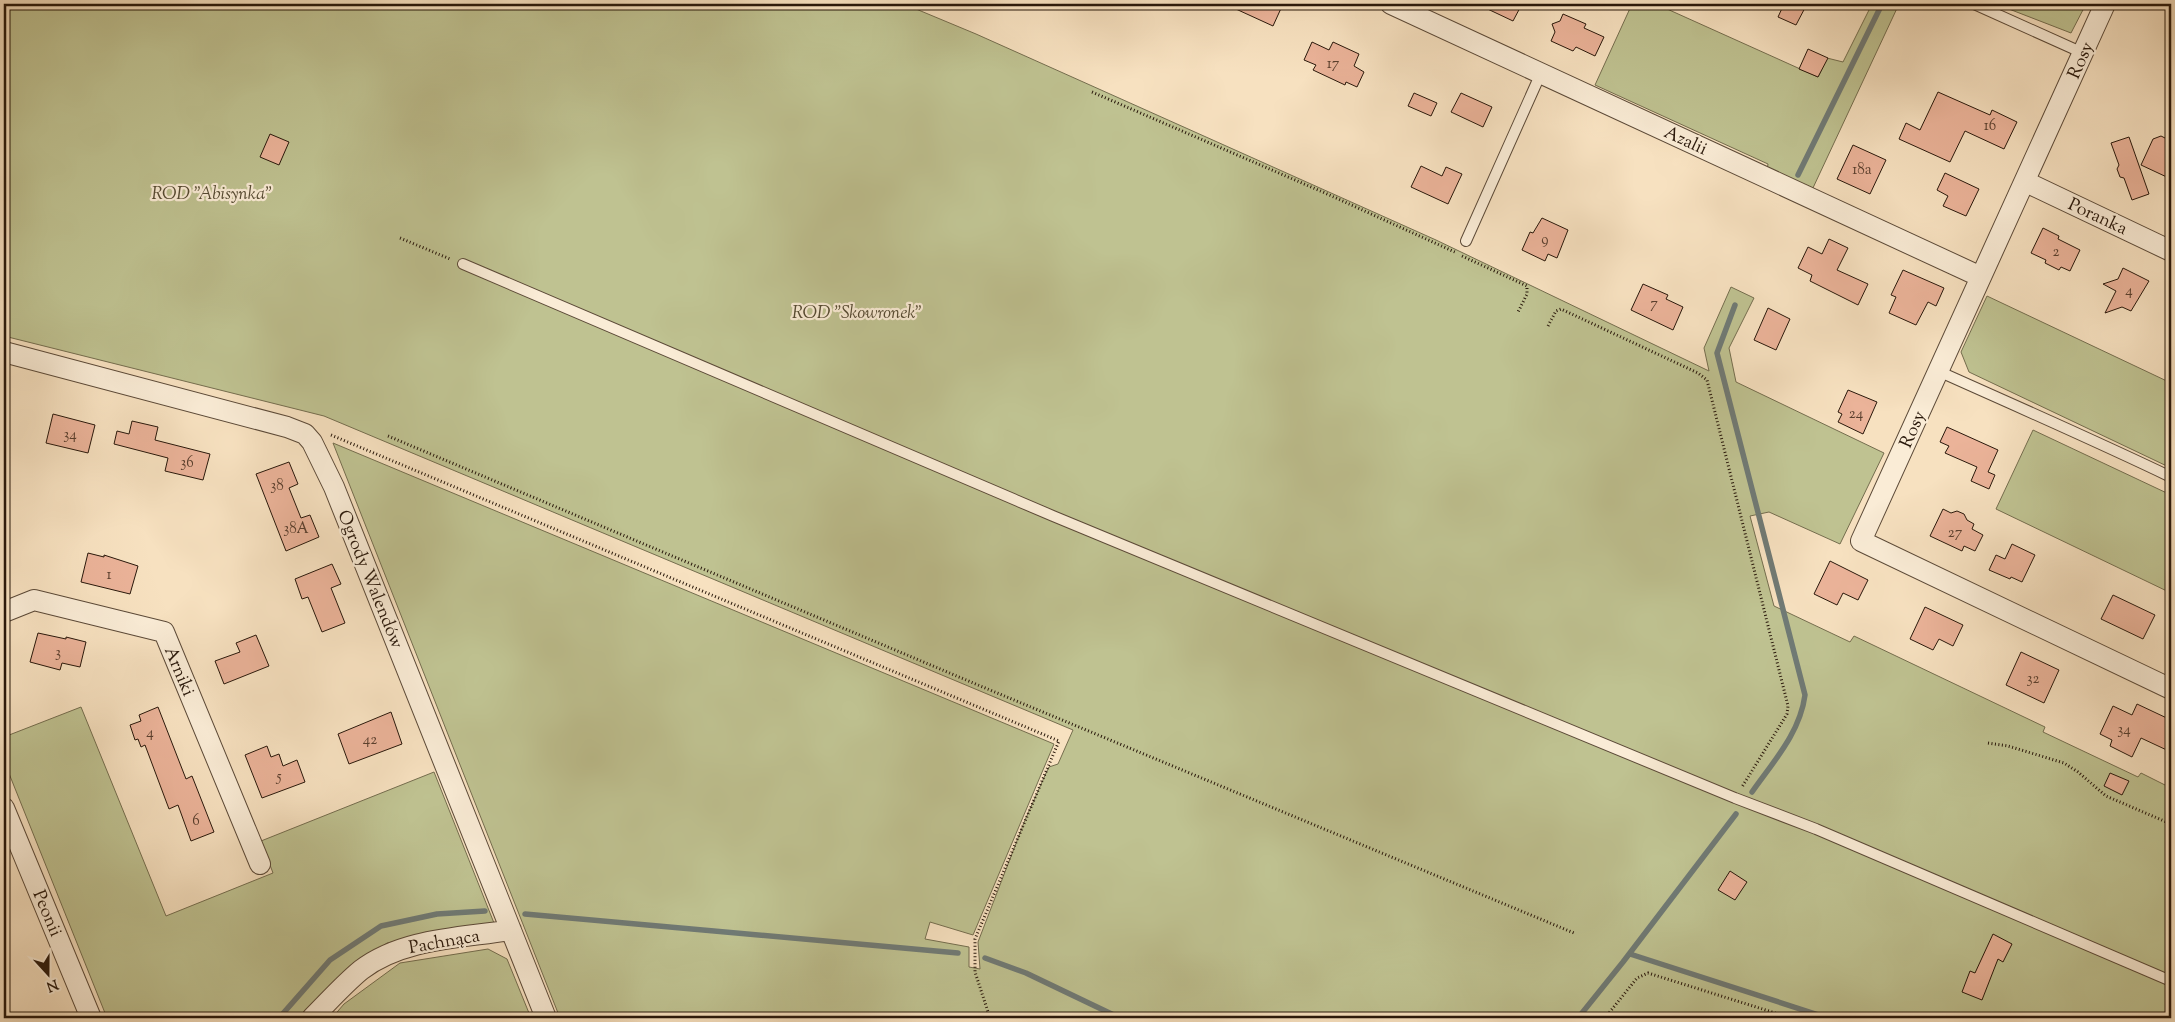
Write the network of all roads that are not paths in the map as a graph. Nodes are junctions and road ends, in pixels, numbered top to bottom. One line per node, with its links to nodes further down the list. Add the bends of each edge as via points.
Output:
1 (1391, 4): 5 (street, Azalii)
2 (1974, 4): 4 (lane)
3 (2105, 4): 4 (street, Rosy)
4 (2083, 53): 6 (street, Rosy)
5 (1541, 73): 7 (lane); 10 (street, Azalii)
6 (2026, 182): 8 (street, Poranka); 10 (street, Rosy)
7 (1466, 241)
8 (2171, 251)
9 (463, 264): 19 (lane, via 1053,516 1816,829)
10 (1981, 277): 12 (street, Rosy)
11 (4, 352): 18 (street, Ogrody Walendów, via 305,434 312,442 348,523)
12 (1938, 371): 13 (lane, via 2087,436); 15 (street, Rosy, via 1861,541)
13 (2171, 477)
14 (4, 612): 17 (street, Arniki, via 34,600 164,632)
15 (2171, 689)
16 (4, 808): 20 (street, Peonii)
17 (260, 864)
18 (511, 930): 21 (street, Pachnąca, via 419,944 388,955 362,970); 22 (street, Ogrody Walendów)
19 (2171, 981)
20 (91, 1018)
21 (312, 1018)
22 (546, 1018)

